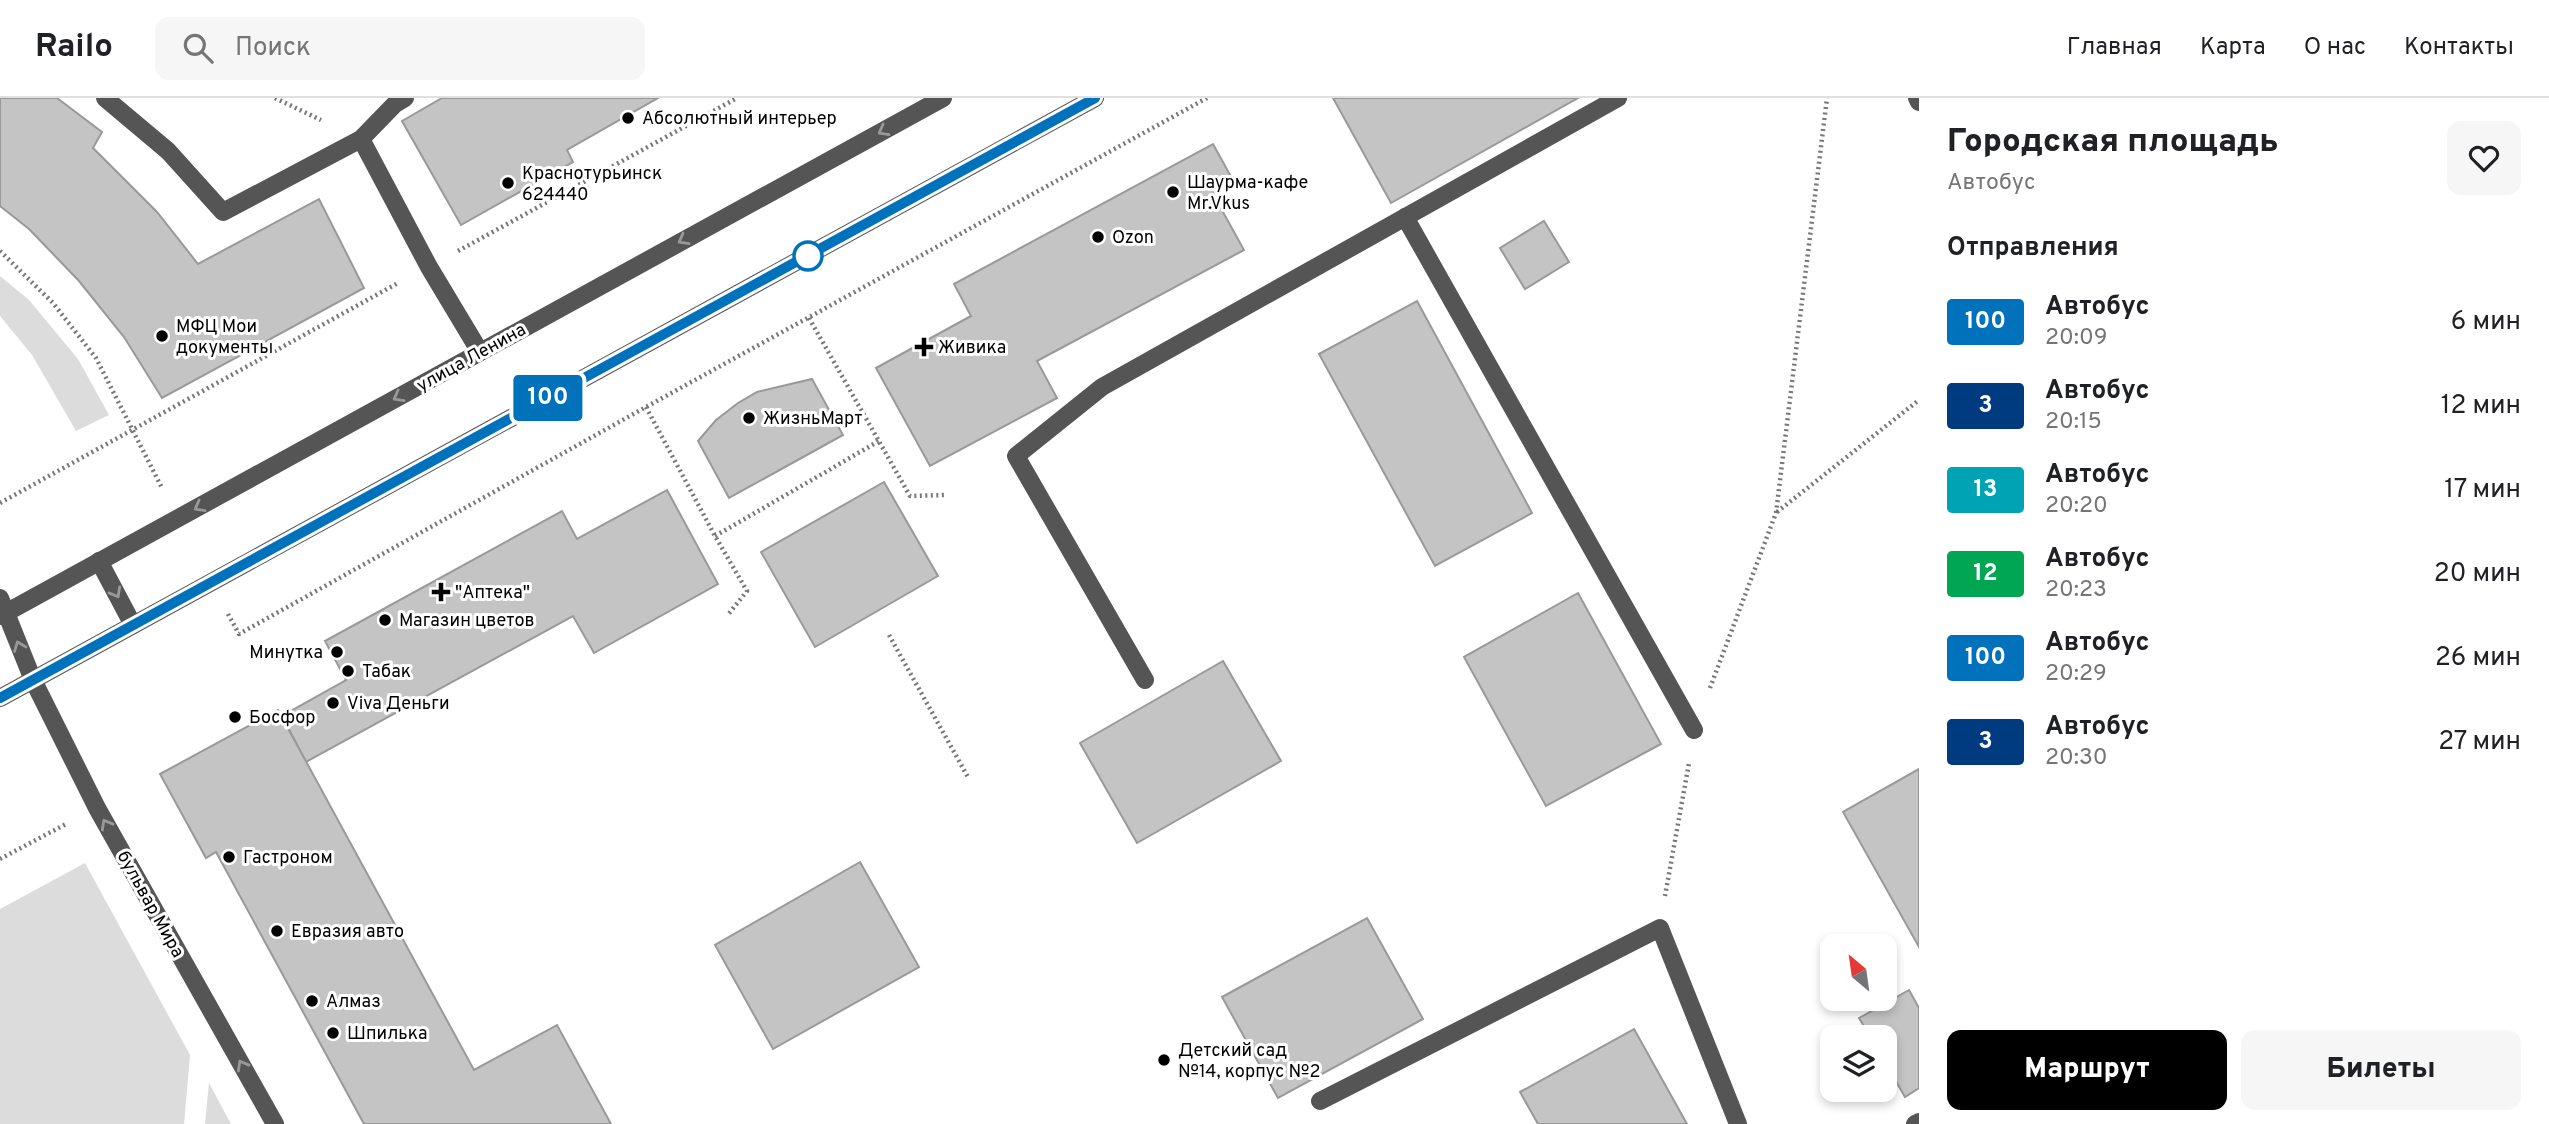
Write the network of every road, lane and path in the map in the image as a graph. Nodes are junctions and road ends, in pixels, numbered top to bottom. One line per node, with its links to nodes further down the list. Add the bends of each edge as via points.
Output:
1 (105, 98): 9 (street, via 168,151 223,212)
2 (275, 98): 9 (path)
3 (405, 98): 9 (street)
4 (1095, 98): 24 (street)
5 (1207, 98): 12 (path)
6 (1618, 98): 10 (street)
7 (1827, 98): 19 (path)
8 (935, 100): 13 (street, улица Ленина, one-way to 13)
9 (360, 139): 13 (street)
10 (1405, 217): 28 (street, via 1102,387 1016,456); 30 (street)
11 (0, 251): 18 (path, via 52,303 96,358 131,430)
12 (809, 318): 15 (path); 16 (path)
13 (480, 352): 21 (street, улица Ленина, one-way to 21)
14 (1919, 400): 19 (path)
15 (646, 407): 20 (path); 25 (path)
16 (879, 441): 17 (path, via 910,496); 20 (path)
17 (946, 495)
18 (0, 503)
19 (1776, 513): 30 (path)
20 (715, 536): 23 (path, via 747,591)
21 (99, 561): 22 (street, улица Ленина); 24 (street, one-way to 24)
22 (2, 609): 27 (street, бульвар Мира, one-way to 22)
23 (727, 616)
24 (134, 625): 27 (street)
25 (239, 634)
26 (889, 635): 31 (path)
27 (33, 680): 29 (street); 32 (street, бульвар Мира)
28 (1145, 680)
29 (0, 698)
30 (1695, 730): 34 (path)
31 (969, 779)
32 (97, 808): 33 (path); 36 (street, бульвар Мира, one-way to 32)
33 (0, 859)
34 (1660, 928): 35 (street); 37 (street)
35 (1320, 1101)
36 (275, 1124)
37 (1738, 1124)

